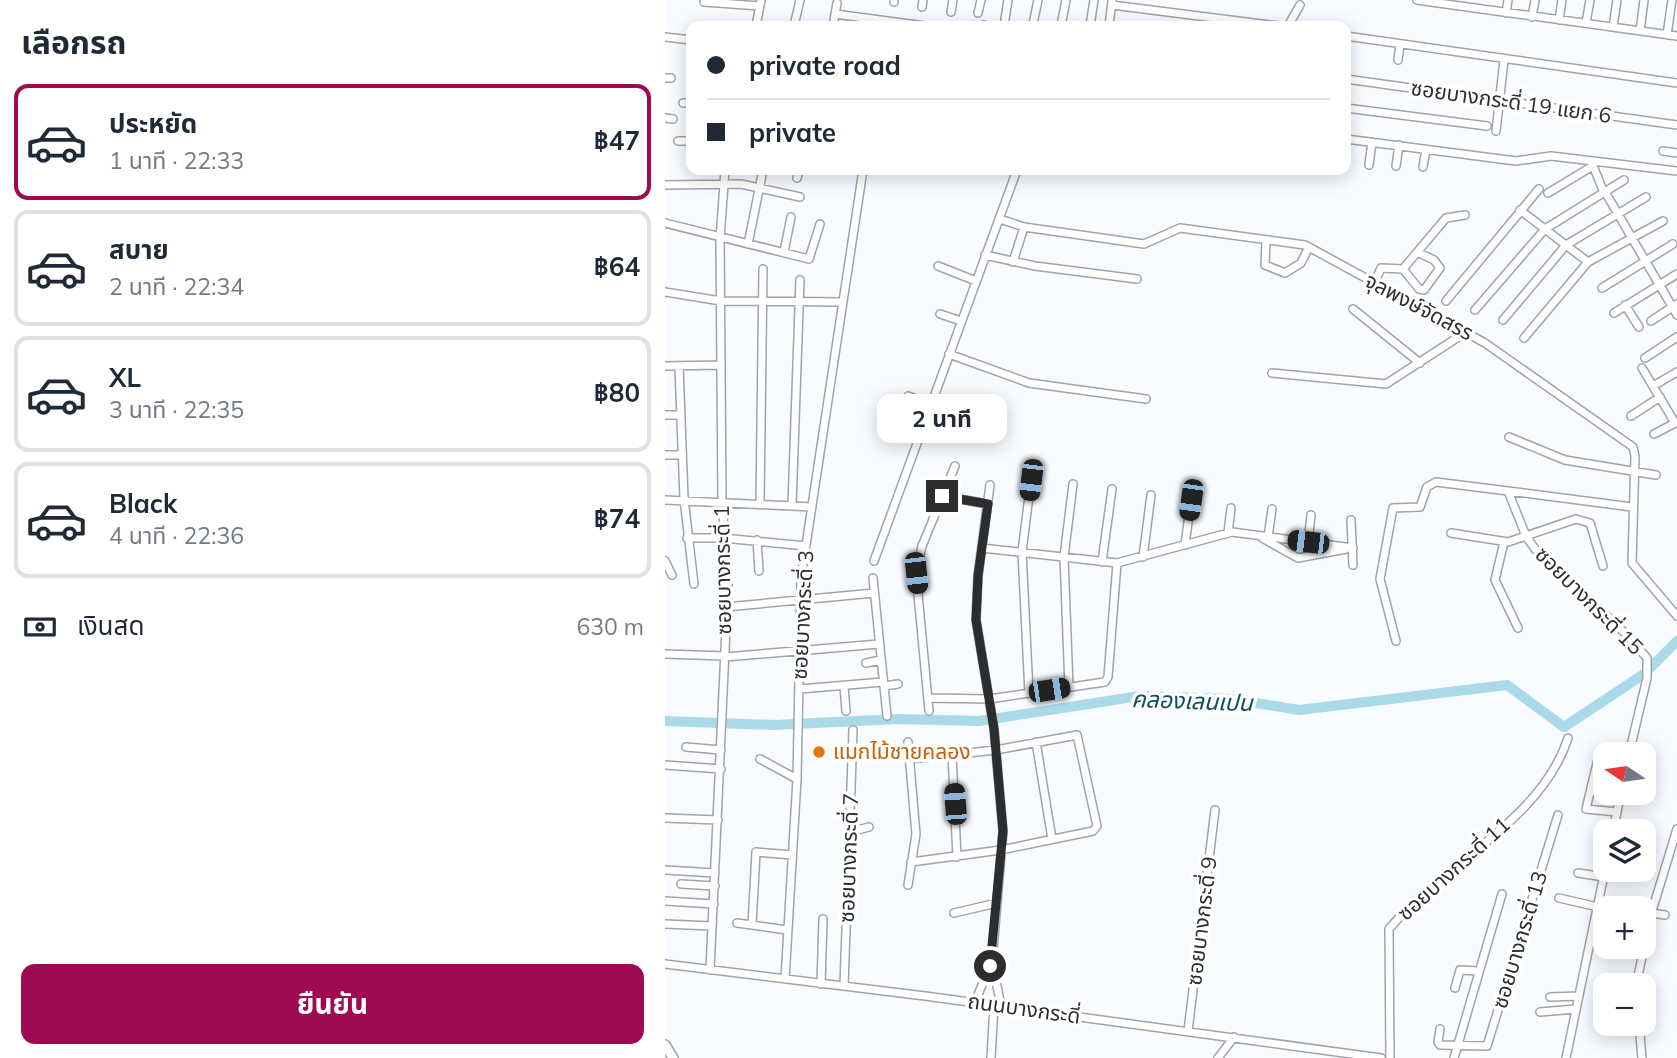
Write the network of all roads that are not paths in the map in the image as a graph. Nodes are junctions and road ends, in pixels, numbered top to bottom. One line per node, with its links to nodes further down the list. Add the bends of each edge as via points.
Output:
1 (800, 0): 32 (street)
2 (953, 0): 24 (street)
3 (981, 0): 25 (street)
4 (1008, 0): 29 (street)
5 (1038, 0): 35 (street)
6 (1066, 0): 36 (street)
7 (1094, 0): 37 (street)
8 (1423, 0): 20 (street)
9 (1508, 0): 26 (street)
10 (1535, 0): 28 (street)
11 (1562, 0): 30 (street)
12 (1590, 0): 41 (street)
13 (1617, 0): 42 (street)
14 (1644, 0): 43 (street)
15 (1672, 0): 44 (street)
16 (704, 2): 17 (street)
17 (727, 2): 19 (street)
18 (1112, 2): 38 (street); 39 (street)
19 (761, 3): 31 (street)
20 (1453, 3): 22 (street)
21 (837, 4): 27 (street)
22 (1480, 4): 26 (street)
23 (1300, 5): 40 (street)
24 (951, 12)
25 (978, 13)
26 (1506, 13): 28 (street)
27 (835, 14): 33 (street); 34 (street)
28 (1532, 17): 30 (street)
29 (1005, 19)
30 (1559, 20): 41 (street)
31 (757, 21)
32 (795, 21)
33 (833, 21)
34 (888, 21)
35 (1034, 21)
36 (1062, 21)
37 (1091, 21)
38 (1110, 21)
39 (1243, 21)
40 (1291, 21)
41 (1586, 23): 42 (street)
42 (1613, 27): 43 (street)
43 (1640, 31): 44 (street)
44 (1667, 35): 45 (street)
45 (1677, 36)
46 (665, 37): 48 (street)
47 (1351, 37): 49 (street, ซอยบางกระดี่ 19 แยก 6)
48 (686, 39)
49 (1400, 44): 50 (street); 51 (street, ซอยบางกระดี่ 19 แยก 6)
50 (1398, 60)
51 (1504, 60): 53 (street, ซอยบางกระดี่ 19 แยก 6); 54 (street)
52 (1351, 80): 54 (street, ซอยบางกระดี่ 19 แยก 6)
53 (1677, 83)
54 (1499, 100): 56 (street, ซอยบางกระดี่ 19 แยก 6); 58 (street)
55 (1351, 109): 57 (street)
56 (1677, 125)
57 (1487, 126)
58 (1496, 131)
59 (1351, 140): 62 (street)
60 (678, 141): 61 (street)
61 (686, 141)
62 (1372, 142): 63 (street); 68 (street)
63 (1399, 145): 64 (street); 69 (street)
64 (1426, 149): 67 (street, via 1516,161 1545,156); 70 (street)
65 (1663, 151): 66 (street)
66 (1677, 153)
67 (1592, 163): 71 (street); 81 (street); 82 (street)
68 (1369, 165)
69 (1396, 166)
70 (1423, 167)
71 (1677, 171)
72 (724, 175): 78 (street, ซอยบางกระดี่ 1)
73 (762, 175): 79 (street)
74 (862, 175): 123 (street, ซอยบางกระดี่ 3)
75 (1015, 175): 89 (street)
76 (1624, 180): 81 (street)
77 (665, 185): 78 (street)
78 (722, 185): 79 (street); 95 (street, ซอยบางกระดี่ 1)
79 (759, 188): 83 (street); 98 (street)
80 (1539, 189): 85 (street)
81 (1603, 189): 86 (street); 94 (street)
82 (1548, 193)
83 (800, 197)
84 (1646, 197): 86 (street)
85 (1520, 210): 94 (street); 122 (street)
86 (1619, 213): 96 (street); 100 (street)
87 (1465, 215): 103 (street, via 1446,218)
88 (791, 217): 102 (street)
89 (1000, 219): 93 (street, จุลพงษ์จัดสรร); 104 (street)
90 (1663, 221): 96 (street)
91 (665, 223): 95 (street)
92 (820, 224): 102 (street, via 810,259)
93 (1024, 227): 97 (street, จุลพงษ์จัดสรร, via 1145,244 1174,228); 106 (street)
94 (1545, 229): 100 (street); 127 (street)
95 (720, 237): 98 (street); 120 (street, ซอยบางกระดี่ 1)
96 (1633, 237): 105 (street); 107 (street)
97 (1266, 240): 101 (street, จุลพงษ์จัดสรร); 101 (street, via 1265,265 1285,273 1301,263)
98 (748, 244): 102 (street)
99 (1673, 244): 105 (street)
100 (1566, 245): 107 (street); 131 (street)
101 (1309, 247): 115 (street, จุลพงษ์จัดสรร)
102 (784, 253)
103 (1419, 253): 110 (street); 110 (street, via 1440,268 1424,290)
104 (985, 255): 106 (street); 114 (street)
105 (1646, 260): 116 (street); 117 (street)
106 (1013, 261): 112 (street)
107 (1588, 262): 137 (street)
108 (938, 266): 114 (street)
109 (763, 269): 119 (street)
110 (1403, 270): 115 (street, via 1381,268)
111 (1677, 274): 116 (street)
112 (1137, 279)
113 (800, 280): 121 (street)
114 (976, 281): 132 (street)
115 (1374, 284): 135 (street, จุลพงษ์จัดสรร)
116 (1660, 285): 124 (street); 125 (street)
117 (1602, 288)
118 (665, 292): 120 (street)
119 (763, 300): 120 (street); 121 (street); 174 (street)
120 (721, 301): 141 (street, ซอยบางกระดี่ 1)
121 (800, 301): 123 (street); 176 (street)
122 (1446, 301)
123 (843, 302): 177 (street, ซอยบางกระดี่ 3)
124 (1625, 305): 128 (street); 134 (street)
125 (1675, 306): 130 (street); 133 (street)
126 (1353, 309): 140 (street)
127 (1475, 310)
128 (1614, 313)
129 (940, 314): 132 (street)
130 (1677, 315)
131 (1503, 320)
132 (961, 321): 138 (street)
133 (1651, 321)
134 (1639, 327)
135 (1466, 332): 140 (street); 161 (street, จุลพงษ์จัดสรร, via 1633,447)
136 (1677, 337): 139 (street)
137 (1524, 338)
138 (949, 354): 150 (street, via 1029,383); 151 (street)
139 (1645, 358)
140 (1420, 363): 145 (street, via 1386,384)
141 (721, 365): 143 (street); 172 (street, ซอยบางกระดี่ 1)
142 (665, 366): 143 (street)
143 (679, 366): 153 (street)
144 (1642, 368): 147 (street)
145 (1272, 373)
146 (1676, 374): 147 (street)
147 (1653, 386): 149 (street)
148 (908, 396): 151 (street)
149 (1660, 397): 154 (street); 155 (street)
150 (1146, 399)
151 (930, 404): 200 (street)
152 (665, 415): 153 (street)
153 (680, 415): 159 (street)
154 (1631, 416)
155 (1676, 422): 156 (street)
156 (1654, 435)
157 (1510, 437): 161 (street, via 1566,460)
158 (665, 455): 159 (street)
159 (682, 455): 170 (street)
160 (955, 466): 169 (street)
161 (1635, 472): 162 (street); 178 (street, จุลพงษ์จัดสรร)
162 (1656, 475)
163 (1031, 480): 196 (street)
164 (1073, 484): 198 (street)
165 (990, 485): 175 (street)
166 (1112, 489): 201 (street)
167 (1508, 491): 178 (street); 185 (street, ซอยบางกระดี่ 15); 214 (street, via 1436,482 1427,487 1420,506 1393,508 1380,579)
168 (1151, 495): 197 (street)
169 (942, 496): 175 (street); 227 (street, via 916,573)
170 (684, 499): 171 (street); 172 (street); 187 (street)
171 (665, 500)
172 (722, 500): 174 (street); 188 (street, ซอยบางกระดี่ 1)
173 (1191, 500): 192 (street)
174 (760, 502): 176 (street)
175 (988, 504): 195 (street)
176 (792, 505): 177 (street)
177 (812, 507): 193 (street, ซอยบางกระดี่ 3)
178 (1632, 507): 212 (street, จุลพงษ์จัดสรร, via 1633,566)
179 (1231, 508): 182 (street)
180 (1272, 509): 186 (street)
181 (1311, 515): 190 (street)
182 (1228, 533): 184 (street); 192 (street)
183 (1451, 533): 191 (street)
184 (1258, 536): 186 (street); 194 (street, via 1298,558)
185 (1526, 536): 191 (street); 204 (street, via 1576,519 1587,521); 235 (street, ซอยบางกระดี่ 15, via 1647,658 1647,678)
186 (1268, 537): 190 (street)
187 (687, 538): 188 (street); 208 (street)
188 (723, 538): 189 (street); 211 (street, ซอยบางกระดี่ 1)
189 (757, 540): 193 (street); 205 (street)
190 (1308, 542): 194 (street)
191 (1504, 542): 213 (street, via 1495,580)
192 (1185, 545): 197 (street)
193 (806, 546): 210 (street, ซอยบางกระดี่ 3)
194 (1350, 547): 203 (street)
195 (982, 548): 196 (street); 228 (street, via 976,620)
196 (1021, 552): 198 (street); 226 (street)
197 (1143, 556): 202 (street)
198 (1064, 557): 201 (street); 224 (street)
199 (665, 561): 206 (street)
200 (874, 561)
201 (1102, 562): 202 (street)
202 (1117, 563): 224 (street, via 1107,680)
203 (1353, 565)
204 (1603, 566)
205 (759, 571)
206 (673, 575)
207 (873, 578): 209 (street)
208 (694, 584)
209 (874, 593): 210 (street); 215 (street)
210 (802, 600): 211 (street); 216 (street, ซอยบางกระดี่ 3)
211 (726, 607): 218 (street, ซอยบางกระดี่ 1)
212 (1677, 616)
213 (1518, 628)
214 (1397, 641)
215 (879, 644): 216 (street); 219 (street)
216 (800, 651): 218 (street); 225 (street, ซอยบางกระดี่ 3)
217 (665, 654): 218 (street)
218 (725, 657): 238 (street, ซอยบางกระดี่ 1)
219 (881, 660): 220 (street); 221 (street)
220 (866, 663)
221 (883, 684): 222 (street); 223 (street); 231 (street)
222 (898, 684)
223 (844, 685): 225 (street); 229 (street)
224 (1069, 687): 226 (street)
225 (800, 689): 245 (street, ซอยบางกระดี่ 3)
226 (1029, 693): 228 (street)
227 (927, 698): 228 (street); 230 (street)
228 (989, 699): 239 (street)
229 (846, 711)
230 (929, 711)
231 (887, 716)
232 (853, 730): 256 (street, ซอยบางกระดี่ 7)
233 (1568, 738): 316 (street, ซอยบางกระดี่ 11, via 1561,759 1532,798 1389,929)
234 (1036, 742): 239 (street); 257 (street); 257 (street, via 1079,736 1097,826 1093,831)
235 (1632, 742)
236 (908, 743): 242 (street)
237 (686, 747): 238 (street)
238 (721, 750): 244 (street, ซอยบางกระดี่ 1)
239 (996, 750): 240 (street); 258 (street)
240 (952, 755): 242 (street); 260 (street)
241 (760, 759): 245 (street)
242 (910, 759): 261 (street, via 916,834)
243 (665, 765): 244 (street)
244 (721, 769): 253 (street, ซอยบางกระดี่ 1)
245 (797, 779): 259 (street, ซอยบางกระดี่ 3)
246 (1593, 780): 249 (street, via 1586,809)
247 (1618, 805): 249 (street)
248 (1215, 810): 303 (street, ซอยบางกระดี่ 9)
249 (1617, 812): 252 (street)
250 (1558, 815): 308 (street, ซอยบางกระดี่ 13, via 1489,1042 1484,1047)
251 (665, 818): 253 (street)
252 (1616, 819)
253 (718, 820): 263 (street, ซอยบางกระดี่ 1)
254 (869, 827): 256 (street)
255 (1677, 830): 271 (street)
256 (850, 832): 293 (street, ซอยบางกระดี่ 7)
257 (1052, 839): 258 (street)
258 (1001, 850): 260 (street); 273 (street)
259 (792, 855): 282 (street, via 756,849); 284 (street, ซอยบางกระดี่ 3)
260 (957, 857): 261 (street)
261 (911, 862): 267 (street)
262 (665, 870): 263 (street)
263 (715, 873): 268 (street, ซอยบางกระดี่ 1)
264 (1578, 873): 265 (street)
265 (1593, 873)
266 (681, 884): 268 (street)
267 (908, 884)
268 (715, 886): 274 (street, ซอยบางกระดี่ 1)
269 (1502, 894): 289 (street)
270 (1559, 898): 275 (street)
271 (1656, 900)
272 (665, 901): 274 (street)
273 (997, 903): 276 (street); 286 (street)
274 (713, 904): 283 (street, ซอยบางกระดี่ 1)
275 (1593, 906)
276 (954, 913)
277 (1656, 914): 278 (street)
278 (1665, 915)
279 (823, 919): 291 (street)
280 (737, 923): 282 (street)
281 (665, 924): 283 (street)
282 (752, 925): 284 (street)
283 (712, 926): 288 (street, ซอยบางกระดี่ 1)
284 (787, 930): 290 (street, ซอยบางกระดี่ 3)
285 (1593, 930): 296 (street)
286 (992, 961): 292 (street); 294 (street)
287 (665, 964): 288 (street, ถนนบางกระดี่)
288 (710, 970): 290 (street, ถนนบางกระดี่)
289 (1478, 971): 295 (street, via 1460,970); 307 (street)
290 (785, 979): 291 (street, ถนนบางกระดี่)
291 (821, 984): 293 (street, ถนนบางกระดี่)
292 (983, 985): 294 (street); 298 (street)
293 (844, 986): 298 (street, ถนนบางกระดี่)
294 (997, 987): 299 (street)
295 (1455, 988)
296 (1579, 996): 297 (street); 300 (street)
297 (1550, 997)
298 (975, 1002): 299 (street, ถนนบางกระดี่)
299 (997, 1005): 303 (street, ถนนบางกระดี่); 312 (street)
300 (1576, 1010): 301 (street); 319 (street)
301 (1540, 1012)
302 (1440, 1029): 307 (street, via 1437,1042)
303 (1188, 1031): 305 (street, ถนนบางกระดี่)
304 (1640, 1036): 320 (street)
305 (1234, 1037): 309 (street, ถนนบางกระดี่); 313 (street)
306 (665, 1045): 311 (main road)
307 (1456, 1046): 308 (street); 317 (street)
308 (1468, 1047): 318 (street)
309 (1314, 1049): 310 (street, ถนนบางกระดี่); 314 (street)
310 (1351, 1056): 315 (street, ถนนบางกระดี่)
311 (673, 1058)
312 (991, 1058)
313 (1218, 1058)
314 (1311, 1058)
315 (1381, 1058)
316 (1390, 1058)
317 (1454, 1058)
318 (1467, 1058)
319 (1566, 1058)
320 (1642, 1058)

